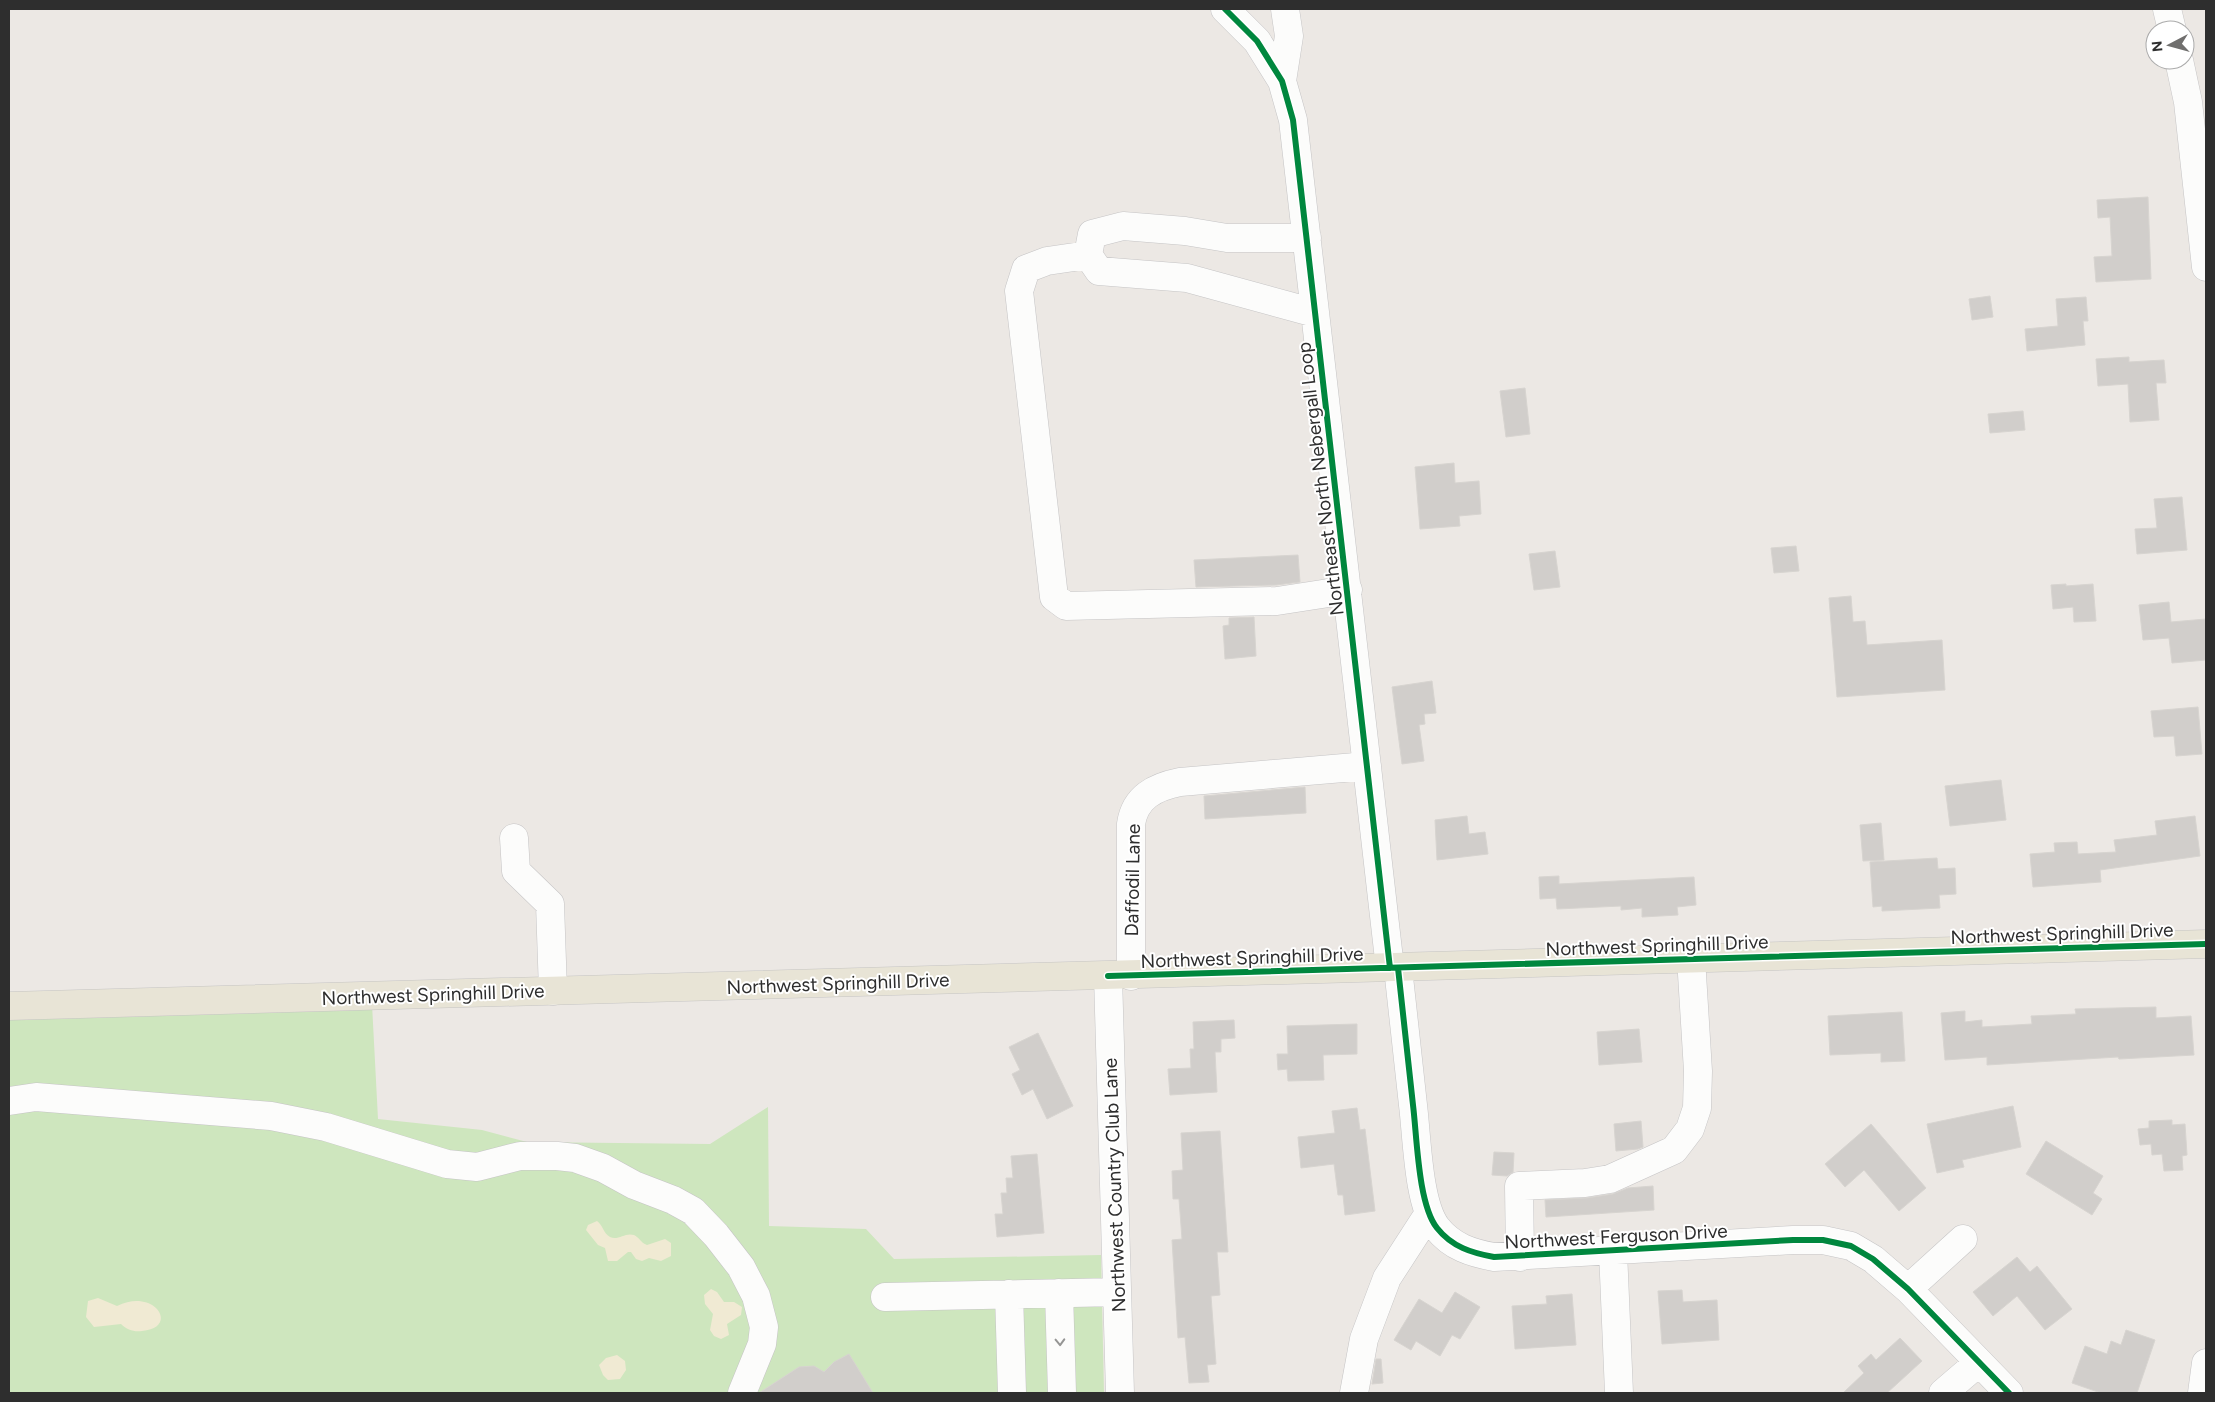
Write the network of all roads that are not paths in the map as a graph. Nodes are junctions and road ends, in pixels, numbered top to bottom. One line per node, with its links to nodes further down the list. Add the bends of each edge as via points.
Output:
1 (1225, 9): 4 (street, Northeast North Nebergall Loop, via 1257,40)
2 (1285, 9): 4 (street, via 1289,36)
3 (2182, 70): 7 (street)
4 (1282, 81): 5 (street, Northeast North Nebergall Loop, via 1293,120)
5 (1307, 238): 6 (street, via 1227,238 1123,226 1092,234); 8 (street, Northeast North Nebergall Loop)
6 (1088, 256): 8 (street, via 1099,271 1187,278); 9 (street, via 1047,261 1026,269 1018,291 1054,597 1066,606 1160,604 1277,601)
7 (2206, 267)
8 (1316, 313): 9 (street, Northeast North Nebergall Loop)
9 (1348, 590): 10 (street, Northeast North Nebergall Loop)
10 (1367, 766): 14 (street, Northeast North Nebergall Loop); 15 (street, Daffodil Lane, via 1180,782 1162,785 1142,798 1131,824)
11 (514, 838): 16 (street, via 516,871 550,904)
12 (2206, 944): 13 (main road, Northwest Springhill Drive)
13 (1692, 958): 14 (main road, Northwest Springhill Drive); 22 (street, via 1698,1072 1697,1108 1690,1129 1674,1150 1610,1179 1519,1186)
14 (1394, 968): 15 (main road, Northwest Springhill Drive); 19 (street, Northwest Ferguson Drive)
15 (1119, 976): 16 (main road, Northwest Springhill Drive); 24 (street, Northwest Country Club Lane)
16 (552, 991): 17 (main road, Northwest Springhill Drive)
17 (9, 1006)
18 (9, 1101): 30 (street, via 36,1097 271,1116 326,1127 447,1164 478,1167 520,1156 557,1156 575,1158 603,1168 693,1211 741,1266 756,1296 764,1327 762,1344)
19 (1429, 1214): 22 (street, Northwest Ferguson Drive, via 1437,1228 1453,1243 1472,1253 1494,1257); 34 (street, via 1387,1278 1364,1339)
20 (1963, 1239): 23 (street)
21 (1613, 1251): 22 (street, Northwest Ferguson Drive); 23 (street, Northwest Ferguson Drive, via 1824,1240 1851,1246 1873,1259); 35 (street)
22 (1520, 1256)
23 (1908, 1289): 28 (street, Northwest Ferguson Drive)
24 (1117, 1292): 25 (street); 33 (street, Northwest Country Club Lane)
25 (1059, 1293): 26 (street); 32 (street, one-way to 32)
26 (1009, 1294): 27 (street); 31 (street)
27 (884, 1296)
28 (1978, 1363): 36 (street); 37 (street, Northwest Ferguson Drive)
29 (2206, 1364): 38 (street)
30 (742, 1393)
31 (1012, 1393)
32 (1062, 1393)
33 (1120, 1393)
34 (1354, 1393)
35 (1619, 1393)
36 (1943, 1393)
37 (2009, 1393)
38 (2202, 1393)

